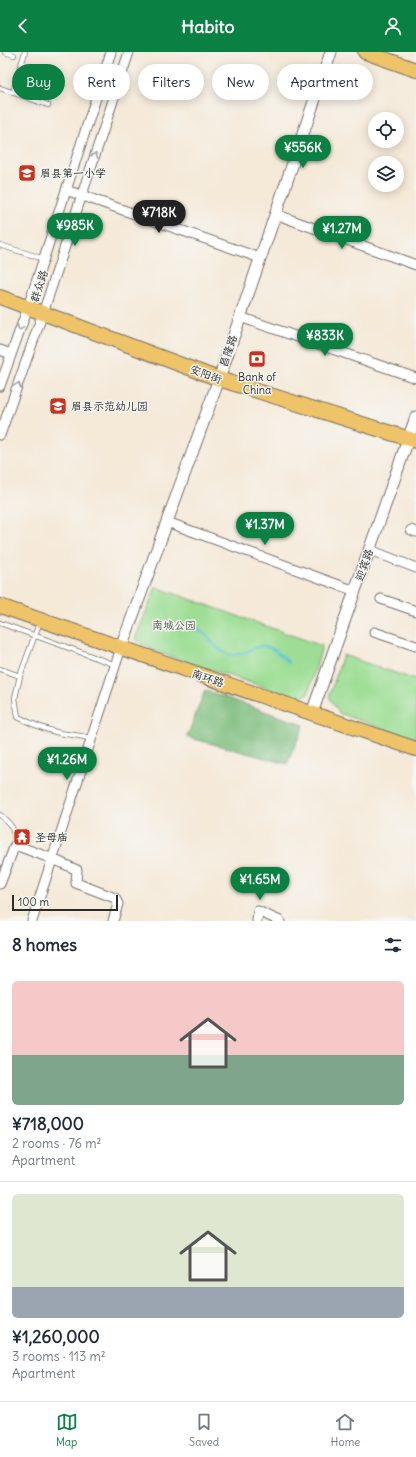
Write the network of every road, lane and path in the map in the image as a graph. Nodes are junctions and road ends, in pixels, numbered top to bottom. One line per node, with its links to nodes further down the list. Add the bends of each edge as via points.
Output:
1 (5, 52): 7 (lane)
2 (25, 52): 8 (lane)
3 (111, 52): 14 (street, 群众路)
4 (129, 52): 15 (street, 群众路, one-way to 4)
5 (331, 52): 16 (street, 昌隆路)
6 (365, 52): 9 (main road)
7 (14, 55)
8 (21, 64)
9 (416, 70)
10 (0, 88): 11 (lane)
11 (12, 93)
12 (33, 100): 13 (lane)
13 (48, 105)
14 (66, 190): 15 (street); 19 (street, 群众路)
15 (81, 195): 18 (street); 23 (street, 群众路)
16 (275, 214): 18 (street, 昌隆路); 20 (street)
17 (0, 245): 19 (lane)
18 (260, 258): 24 (street, 昌隆路)
19 (44, 260): 22 (street, 群众路)
20 (416, 265)
21 (0, 297): 22 (main road, 安阳街)
22 (28, 307): 23 (main road, 安阳街); 26 (street, 群众路, one-way to 26)
23 (43, 313): 28 (main road, 安阳街); 31 (street, 群众路, one-way to 23)
24 (240, 317): 27 (street); 28 (street, 昌隆路)
25 (0, 350): 26 (street)
26 (11, 354): 29 (street, 群众路)
27 (416, 378)
28 (219, 379): 32 (main road, 安阳街); 33 (street, 昌隆路)
29 (0, 386)
30 (416, 417): 32 (street, 迎宾路)
31 (0, 435)
32 (412, 440): 34 (street, 迎宾路)
33 (167, 522): 36 (street); 45 (street, 昌隆路)
34 (370, 550): 35 (street); 36 (street, 迎宾路)
35 (416, 568)
36 (355, 591): 49 (street, 迎宾路)
37 (381, 599): 39 (street)
38 (0, 606): 40 (main road, 南环路)
39 (416, 611)
40 (40, 620): 43 (lane); 45 (main road, 南环路)
41 (0, 623): 43 (lane)
42 (374, 632): 44 (street)
43 (35, 635): 46 (lane); 48 (lane)
44 (416, 646)
45 (121, 648): 46 (street); 49 (main road, 南环路)
46 (116, 665): 50 (street)
47 (0, 669): 48 (lane)
48 (20, 676): 50 (lane, via 15,698 18,717 37,727)
49 (312, 713): 51 (main road, 南环路)
50 (92, 739): 54 (street)
51 (416, 749)
52 (0, 815): 53 (lane, via 11,824)
53 (15, 845): 54 (street); 55 (street)
54 (53, 858): 56 (street); 57 (street, via 77,870 76,883 115,898 118,904)
55 (0, 884)
56 (32, 921)
57 (113, 921)
58 (257, 921): 59 (street, via 258,911)
59 (280, 921)

